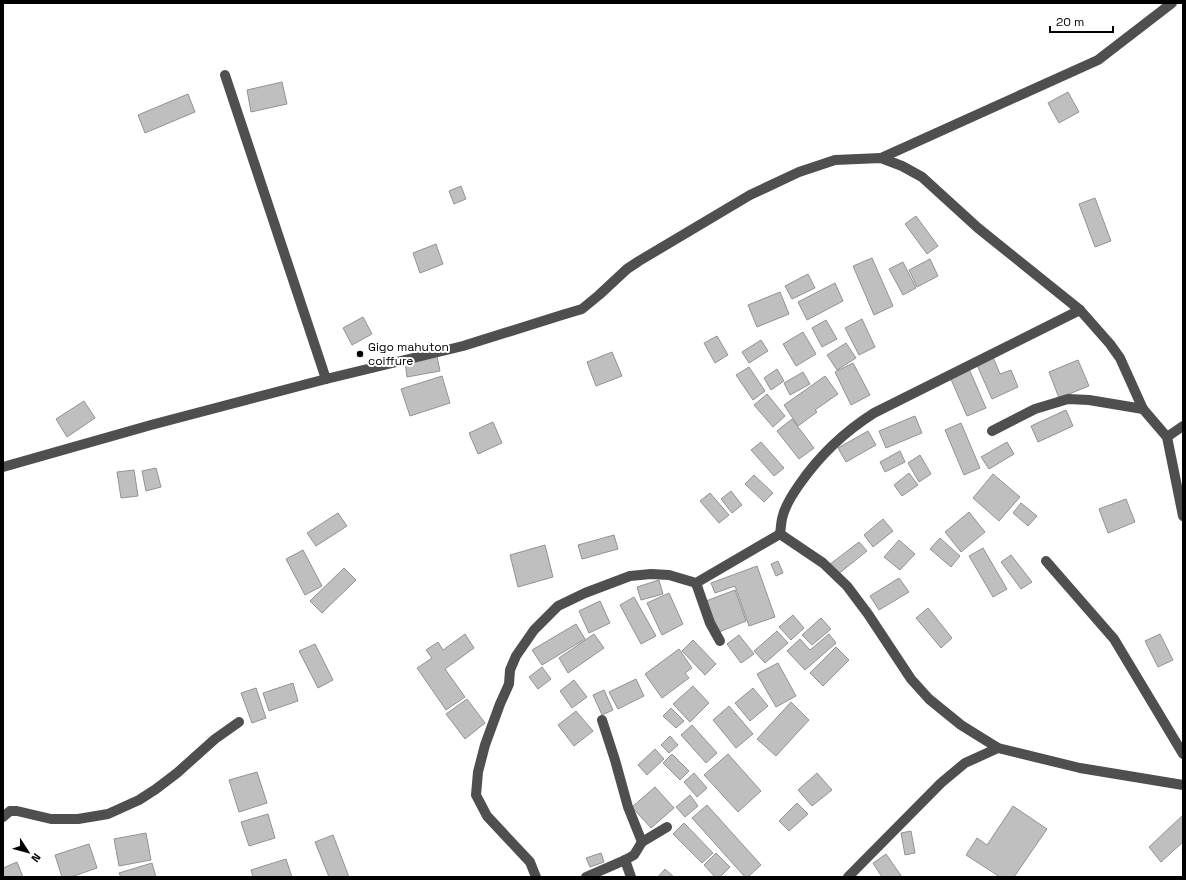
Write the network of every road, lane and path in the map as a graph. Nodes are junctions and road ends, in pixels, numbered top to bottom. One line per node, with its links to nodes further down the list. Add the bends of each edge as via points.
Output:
1 (1172, 3): 3 (street, via 1098,60)
2 (225, 75): 5 (street)
3 (881, 158): 4 (street, via 922,177 978,228); 5 (street, via 835,160 799,172 750,196 627,269 582,309 463,346)
4 (1080, 310): 6 (street, via 1120,358); 12 (street, via 874,413 856,425 828,449 809,470 788,501 782,516)
5 (326, 379): 10 (street)
6 (1143, 409): 8 (street, via 1068,399 1036,409); 9 (street)
7 (1183, 426): 9 (street)
8 (992, 431)
9 (1167, 436): 11 (street)
10 (3, 467)
11 (1183, 516)
12 (780, 534): 14 (street); 18 (street, via 823,563 847,586 911,679 928,699 961,725)
13 (1046, 561): 19 (street, via 1114,639)
14 (696, 583): 15 (street, via 710,623); 25 (street, via 669,575 651,574 630,576 586,593 558,606 534,630 516,656 510,670 509,684 485,745 478,772 476,795 487,816 530,862)
15 (720, 641)
16 (602, 720): 23 (street, via 628,807)
17 (239, 722): 21 (street, via 156,789 108,814 67,820 10,811)
18 (998, 748): 20 (street, via 1080,768); 28 (street, via 965,763 941,783)
19 (1183, 754)
20 (1183, 786)
21 (3, 817)
22 (667, 827): 23 (street)
23 (642, 842): 24 (street, via 634,855)
24 (625, 860): 26 (street); 27 (street)
25 (536, 877)
26 (586, 877)
27 (631, 877)
28 (848, 877)

